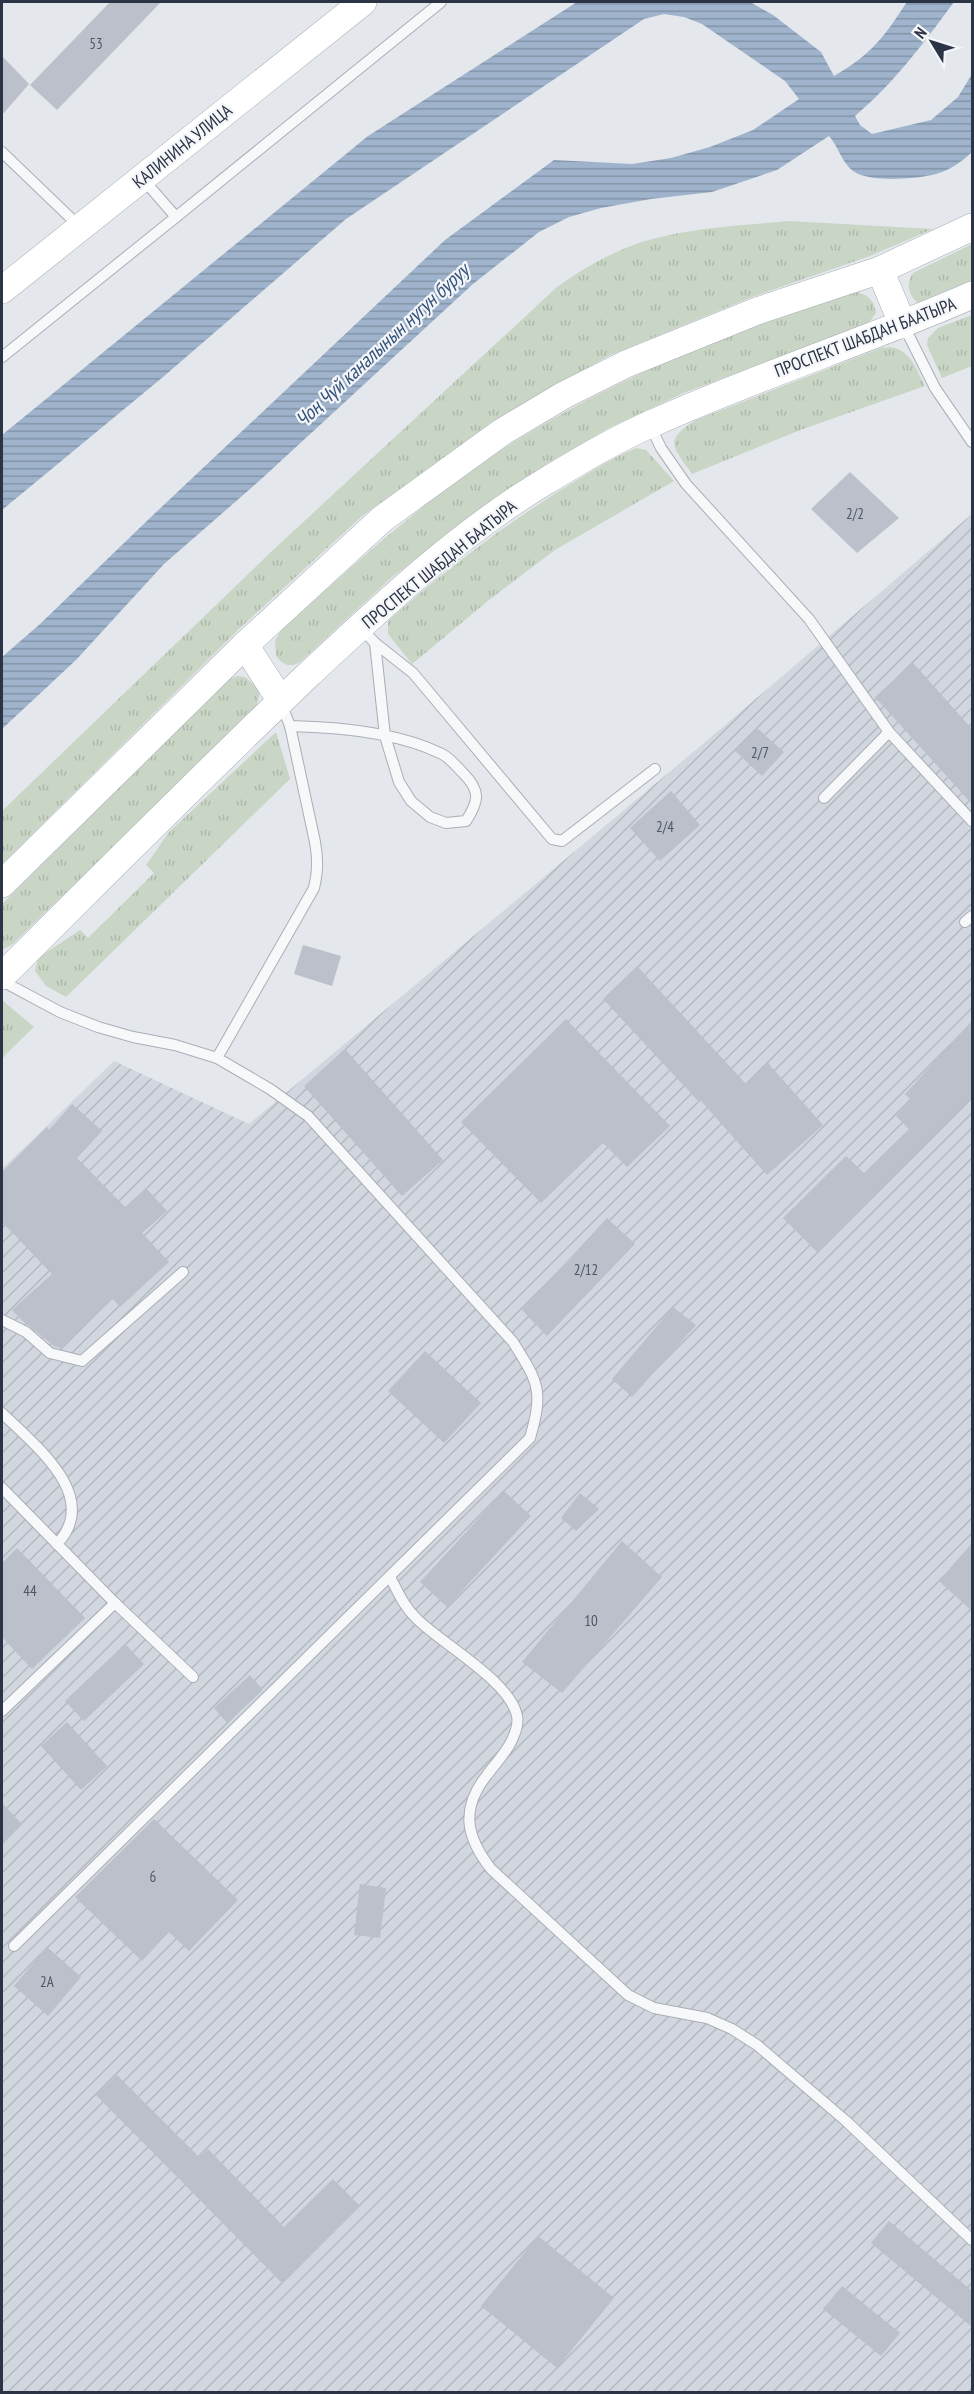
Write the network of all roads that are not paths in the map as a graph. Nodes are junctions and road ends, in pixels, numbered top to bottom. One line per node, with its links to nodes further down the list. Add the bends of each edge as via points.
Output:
1 (363, 2): 4 (main road, КАЛИНИНА УЛИЦА)
2 (441, 2): 5 (lane)
3 (2, 152): 7 (lane)
4 (142, 178): 5 (lane); 7 (main road, КАЛИНИНА УЛИЦА)
5 (176, 217): 12 (lane)
6 (972, 226): 8 (main road)
7 (80, 227): 9 (main road, КАЛИНИНА УЛИЦА)
8 (880, 270): 11 (main road); 16 (main road, via 757,311 626,363 564,395 511,427 382,519)
9 (2, 290)
10 (972, 295): 11 (main road, ПРОСПЕКТ ШАБДАН БААТЫРА)
11 (903, 325): 13 (main road, ПРОСПЕКТ ШАБДАН БААТЫРА); 14 (lane, via 935,388)
12 (2, 357)
13 (649, 424): 15 (main road, ПРОСПЕКТ ШАБДАН БААТЫРА, via 544,482 491,518 436,560); 19 (lane, via 686,484 809,619)
14 (972, 442)
15 (367, 635): 17 (main road, ПРОСПЕКТ ШАБДАН БААТЫРА); 20 (lane); 21 (lane, via 413,673 552,839 562,841)
16 (245, 645): 17 (main road); 24 (main road)
17 (281, 701): 18 (lane); 25 (main road, ПРОСПЕКТ ШАБДАН БААТЫРА)
18 (290, 726): 20 (lane); 26 (lane, via 315,842 318,874 314,888)
19 (890, 732): 22 (lane); 23 (lane)
20 (385, 736): 20 (lane, via 399,782 411,801 430,817 446,823 466,821 477,805 468,778 445,755)
21 (655, 769)
22 (824, 798)
23 (972, 821)
24 (2, 884)
25 (2, 978): 26 (lane, via 60,1012 98,1027)
26 (217, 1058): 32 (lane, via 308,1116 513,1342 534,1376 538,1397 530,1438)
27 (183, 1272): 28 (lane, via 82,1361 50,1353 26,1332)
28 (2, 1320)
29 (2, 1413): 31 (lane, via 59,1471 69,1491 71,1514 67,1533)
30 (2, 1488): 31 (lane)
31 (57, 1544): 33 (lane)
32 (390, 1577): 36 (lane); 37 (lane, via 405,1606 494,1682 512,1700 518,1717 516,1733 473,1796 468,1814 477,1852 491,1869 628,1995 654,2008 707,2018 757,2045 846,2121)
33 (115, 1603): 34 (lane); 35 (lane)
34 (193, 1677)
35 (2, 1711)
36 (14, 1946)
37 (972, 2240)

